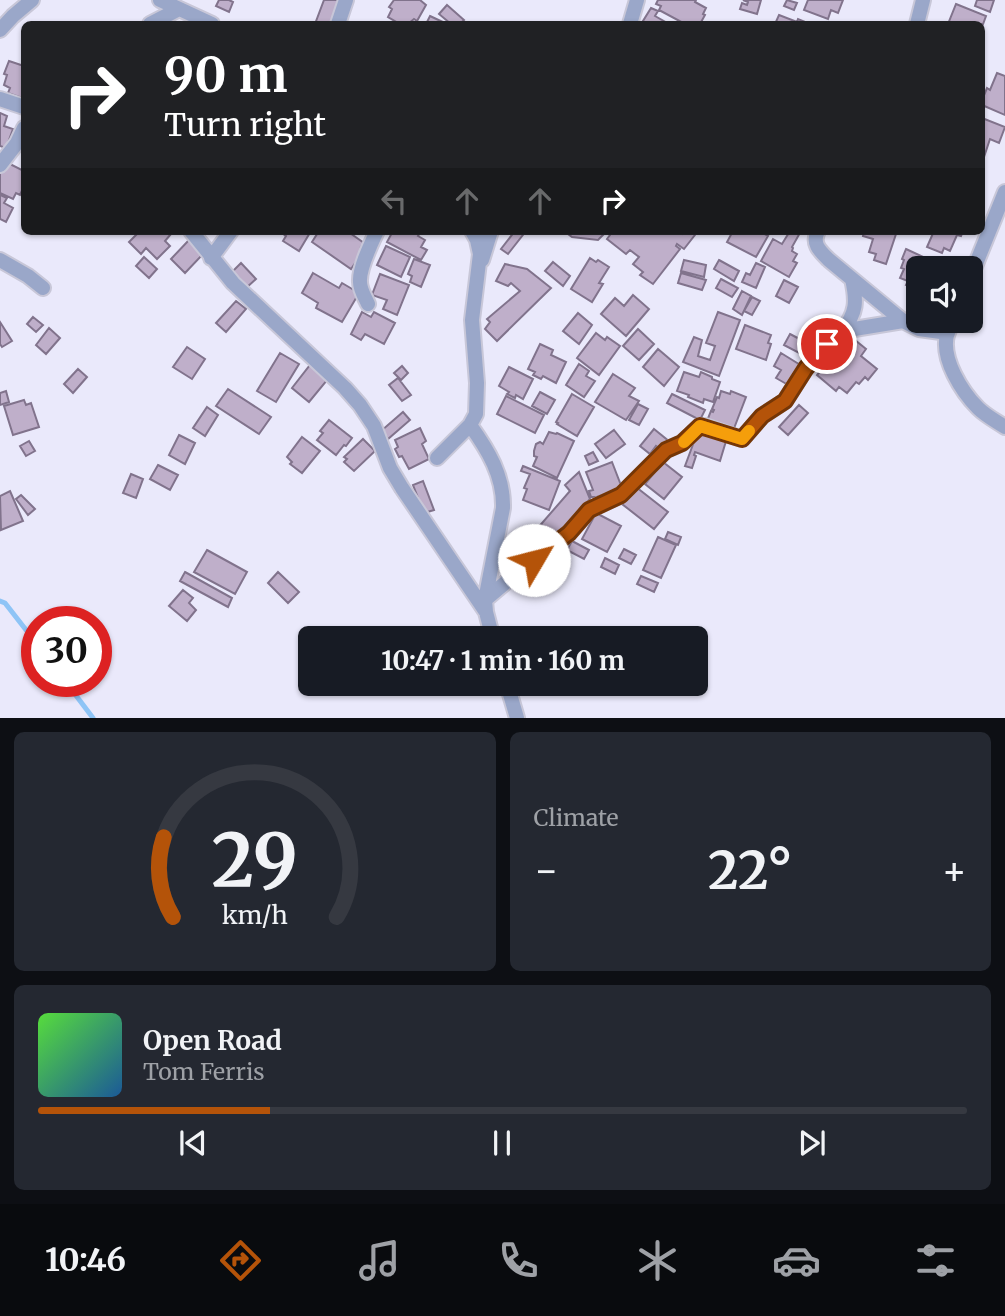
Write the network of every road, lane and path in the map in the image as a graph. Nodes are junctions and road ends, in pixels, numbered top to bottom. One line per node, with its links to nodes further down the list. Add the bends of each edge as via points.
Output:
1 (32, 0): 12 (street)
2 (160, 0): 6 (street)
3 (346, 0): 9 (street)
4 (637, 0): 10 (street)
5 (923, 0): 11 (street)
6 (178, 9): 7 (street); 8 (street)
7 (156, 21)
8 (205, 21)
9 (339, 21)
10 (631, 21)
11 (918, 21)
12 (0, 30)
13 (0, 99): 14 (street)
14 (21, 106)
15 (21, 133): 16 (street)
16 (0, 165)
17 (1005, 192): 24 (street)
18 (194, 235): 25 (street)
19 (228, 235): 25 (street)
20 (375, 235): 30 (street, via 360,276)
21 (473, 235): 27 (street, via 480,254)
22 (490, 235): 27 (street)
23 (816, 235): 28 (street, via 819,250)
24 (979, 256)
25 (211, 258): 38 (street, via 359,405 374,426 401,488)
26 (0, 261): 29 (street)
27 (478, 269): 35 (street, via 472,320 477,383)
28 (852, 279): 31 (street); 33 (street, via 857,300)
29 (43, 288)
30 (368, 304)
31 (903, 321): 32 (street); 33 (street)
32 (906, 322)
33 (842, 331): 38 (street, via 806,368 785,401 762,416 742,439 700,426 682,443 666,450 621,495 589,510)
34 (949, 333): 36 (street, via 949,361 964,392)
35 (470, 425): 37 (street); 38 (street, via 495,465 503,496)
36 (1005, 427)
37 (436, 458)
38 (486, 606): 39 (street)
39 (490, 626)
40 (511, 696): 41 (street)
41 (517, 718)

